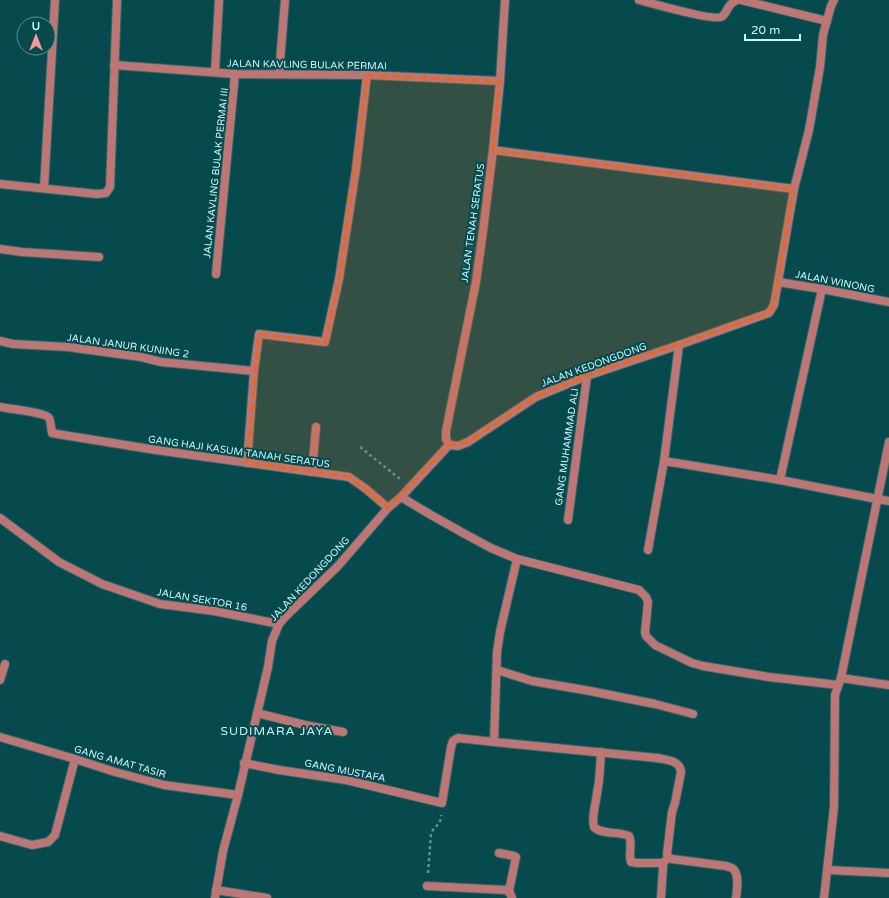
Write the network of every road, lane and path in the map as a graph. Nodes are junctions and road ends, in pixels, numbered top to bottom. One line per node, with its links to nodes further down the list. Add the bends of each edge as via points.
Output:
1 (55, 0): 19 (street)
2 (117, 0): 11 (street)
3 (219, 0): 12 (street)
4 (285, 0): 14 (street)
5 (505, 0): 16 (street, JALAN TENAH SERATUS)
6 (639, 0): 7 (street, via 716,18 723,16 731,3)
7 (737, 0)
8 (741, 0): 10 (street)
9 (834, 0): 10 (street, JALAN KEDONGDONG)
10 (827, 21): 20 (street, JALAN KEDONGDONG, via 809,130)
11 (114, 65): 12 (street, JALAN KAVLING BULAK PERMAI); 19 (street, via 110,187 106,193 97,194)
12 (215, 72): 13 (street, JALAN KAVLING BULAK PERMAI)
13 (235, 74): 14 (street, JALAN KAVLING BULAK PERMAI); 23 (street, JALAN KAVLING BULAK PERMAI III)
14 (279, 74): 15 (street, JALAN KAVLING BULAK PERMAI)
15 (367, 75): 16 (street, JALAN KAVLING BULAK PERMAI); 29 (street, via 339,279 324,342 259,334)
16 (500, 81): 17 (street, JALAN TENAH SERATUS)
17 (493, 150): 20 (street); 34 (street, JALAN TENAH SERATUS, via 476,282 446,431)
18 (0, 184): 19 (street)
19 (44, 188)
20 (794, 189): 24 (street, JALAN KEDONGDONG)
21 (0, 249): 22 (street)
22 (99, 257)
23 (216, 274)
24 (778, 282): 25 (street, JALAN WINONG); 28 (street, JALAN KEDONGDONG, via 774,305 769,313)
25 (822, 289): 26 (street, JALAN WINONG); 39 (street)
26 (889, 302)
27 (0, 342): 29 (street, JALAN JANUR KUNING 2, via 68,347 161,362)
28 (679, 345): 30 (street, JALAN KEDONGDONG); 36 (street)
29 (254, 371): 37 (street)
30 (587, 376): 34 (street, JALAN KEDONGDONG, via 536,397 468,442 458,446); 46 (street, GANG MUHAMMAD ALI)
31 (0, 407): 37 (street, GANG HAJI KASUM TANAH SERATUS, via 45,415 50,419 52,433)
32 (316, 427): 38 (street)
33 (889, 442): 42 (street)
34 (449, 445): 40 (street, JALAN KEDONGDONG)
35 (360, 448): 40 (path)
36 (664, 461): 39 (street); 47 (street)
37 (247, 463): 38 (street, GANG HAJI KASUM TANAH SERATUS)
38 (312, 472): 44 (street, GANG HAJI KASUM TANAH SERATUS, via 349,478)
39 (780, 480): 42 (street)
40 (410, 486): 41 (street, JALAN KEDONGDONG)
41 (401, 496): 44 (street, JALAN KEDONGDONG); 48 (street, via 465,534)
42 (877, 499): 43 (street); 53 (street)
43 (889, 501)
44 (388, 508): 49 (street, JALAN KEDONGDONG, via 338,566)
45 (0, 518): 49 (street, JALAN SEKTOR 16, via 59,562 102,584 160,604 214,611)
46 (568, 520)
47 (648, 550)
48 (517, 559): 51 (street, via 500,632); 53 (street, via 639,590 648,602 646,636 655,645 684,660 703,666 769,676)
49 (279, 624): 55 (street, JALAN KEDONGDONG, via 272,641)
50 (5, 664): 52 (street)
51 (497, 670): 56 (street, via 532,681 640,701); 59 (street)
52 (0, 680)
53 (840, 682): 54 (street); 68 (street, via 835,695 835,785)
54 (889, 684)
55 (257, 714): 57 (street); 62 (street, JALAN KEDONGDONG)
56 (693, 714)
57 (343, 732)
58 (0, 737): 61 (street, GANG AMAT TASIR)
59 (494, 742): 60 (street); 64 (street, via 458,738 453,741)
60 (601, 752): 67 (street, via 594,827 598,831 629,836 631,862); 67 (street, via 670,760 680,766)
61 (75, 759): 63 (street, GANG AMAT TASIR, via 164,785); 65 (street, via 55,835 48,842 32,845)
62 (244, 763): 63 (street, JALAN KEDONGDONG); 64 (street, GANG MUSTAFA, via 346,780)
63 (238, 795): 71 (street, JALAN KEDONGDONG)
64 (442, 803): 70 (path, via 441,821 431,834)
65 (0, 836)
66 (500, 854): 72 (street, via 516,857)
67 (666, 860): 74 (street); 75 (street, via 732,868 737,878)
68 (828, 870): 69 (street); 76 (street)
69 (889, 873)
70 (427, 886): 72 (street, via 502,890)
71 (215, 894): 73 (street)
72 (510, 895)
73 (267, 898)
74 (661, 898)
75 (736, 898)
76 (824, 898)

